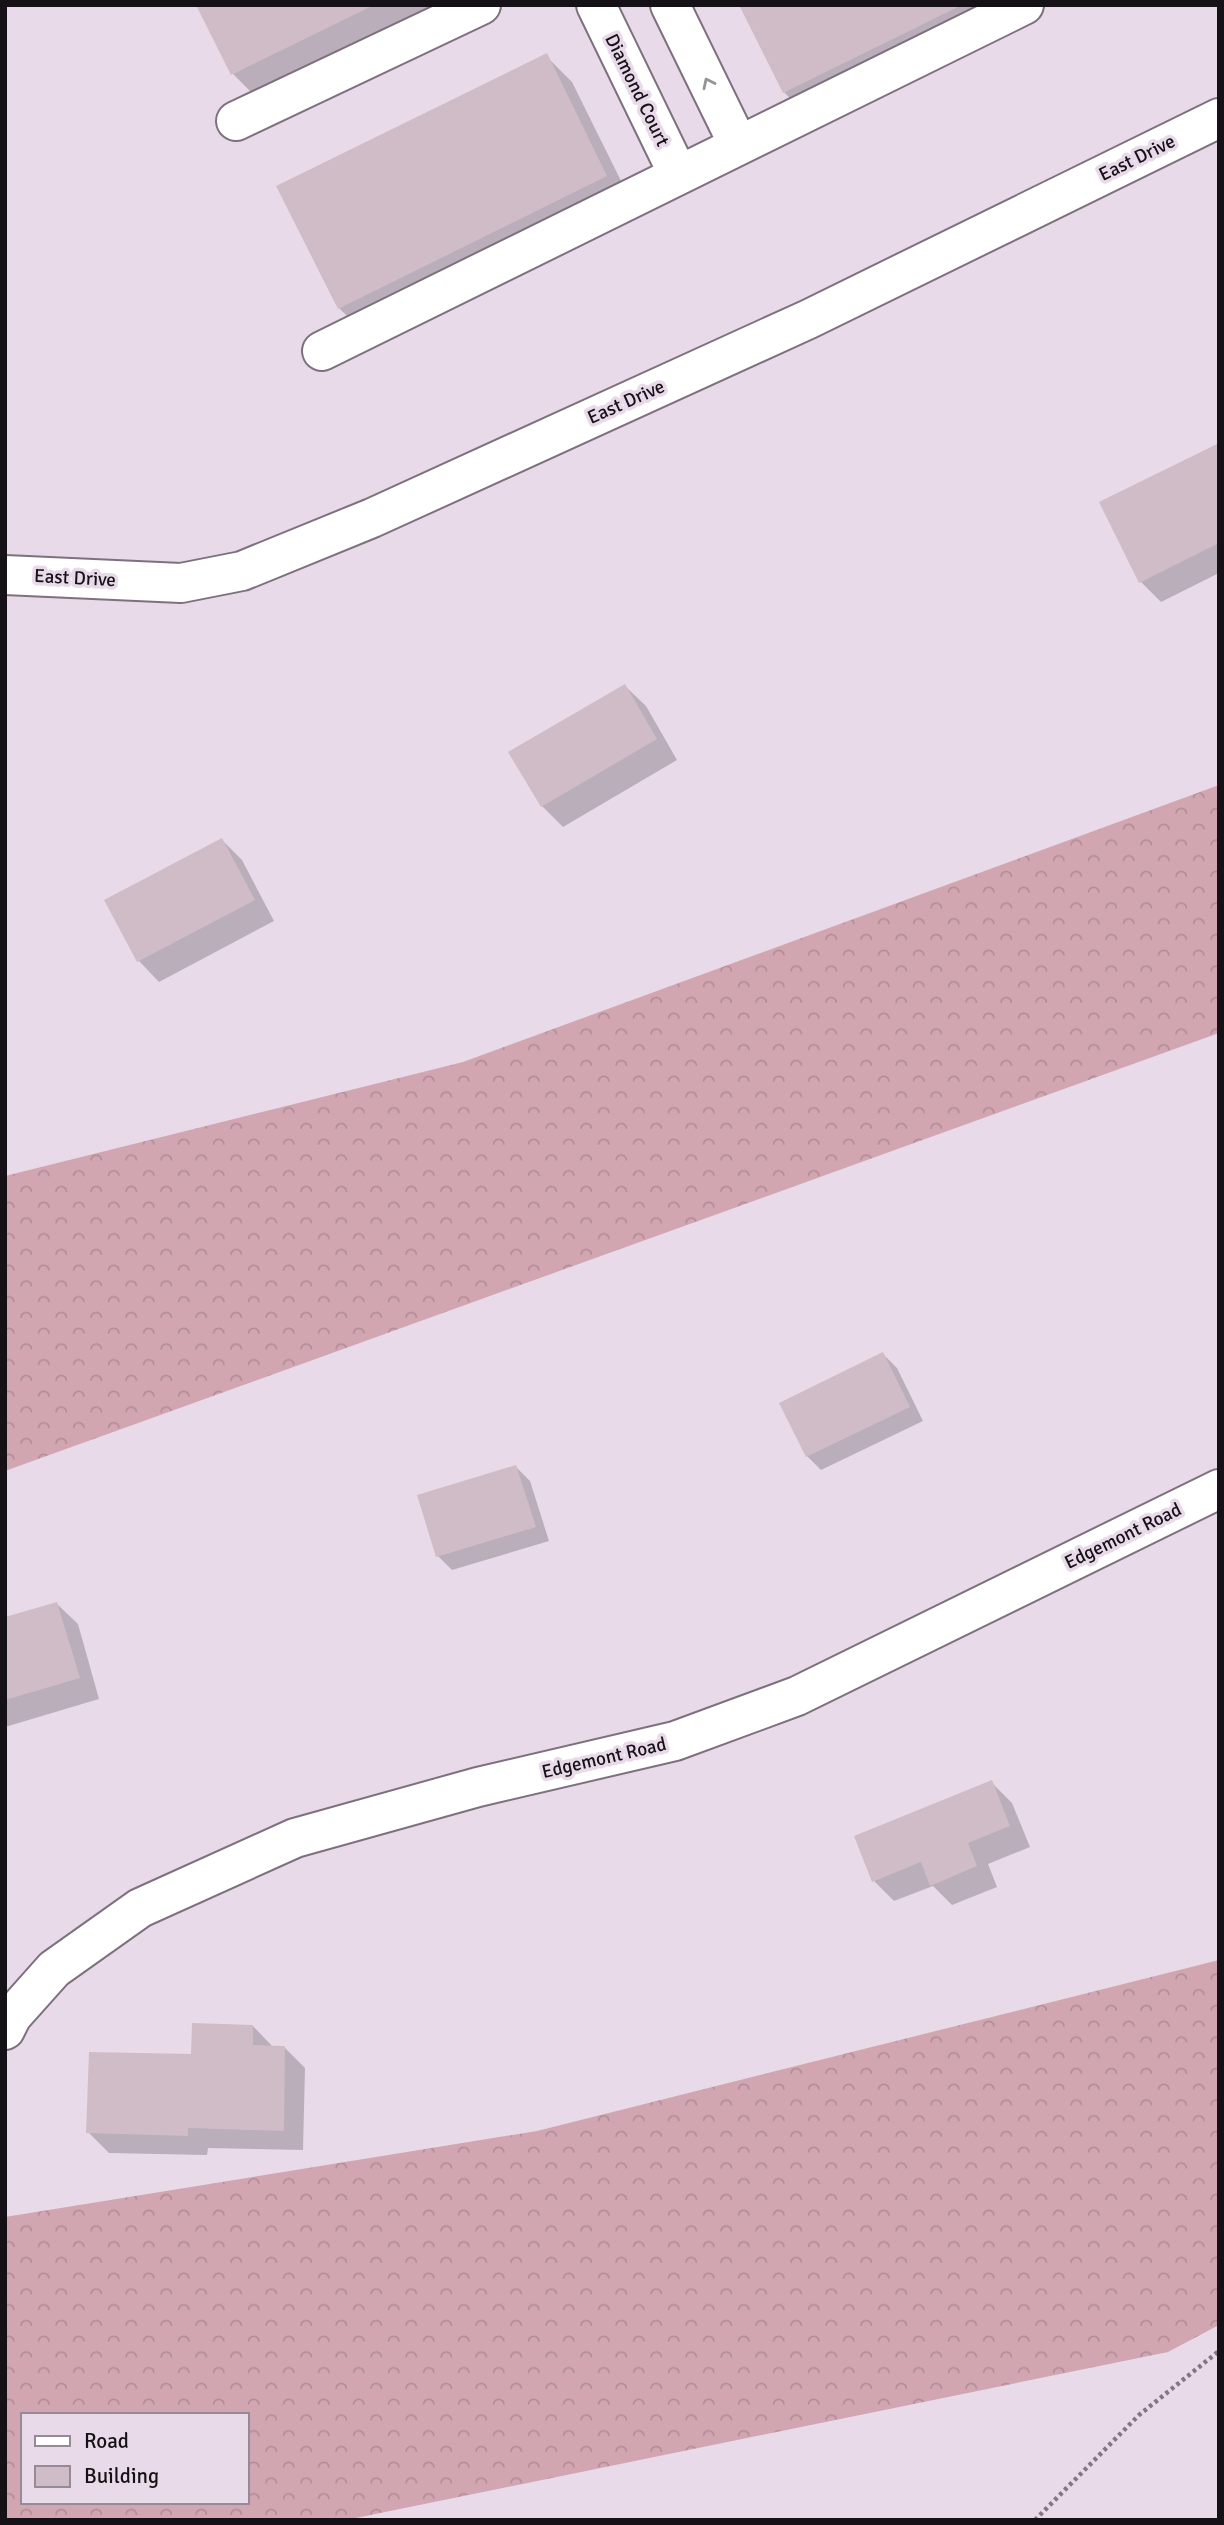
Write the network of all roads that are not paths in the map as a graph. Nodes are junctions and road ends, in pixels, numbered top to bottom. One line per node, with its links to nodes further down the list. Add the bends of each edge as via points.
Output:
1 (481, 5): 6 (street)
2 (596, 5): 8 (street, Diamond Court)
3 (670, 5): 7 (street, one-way to 3)
4 (1024, 5): 7 (street)
5 (1219, 118): 10 (street, East Drive, via 809,319 372,518 242,571 181,583)
6 (236, 121)
7 (738, 144): 8 (street)
8 (678, 174): 9 (street)
9 (322, 351)
10 (5, 575)
11 (1219, 1489): 12 (street, Edgemont Road, via 797,1696 676,1741 478,1787 295,1838 140,1908 54,1969)
12 (5, 2030)

